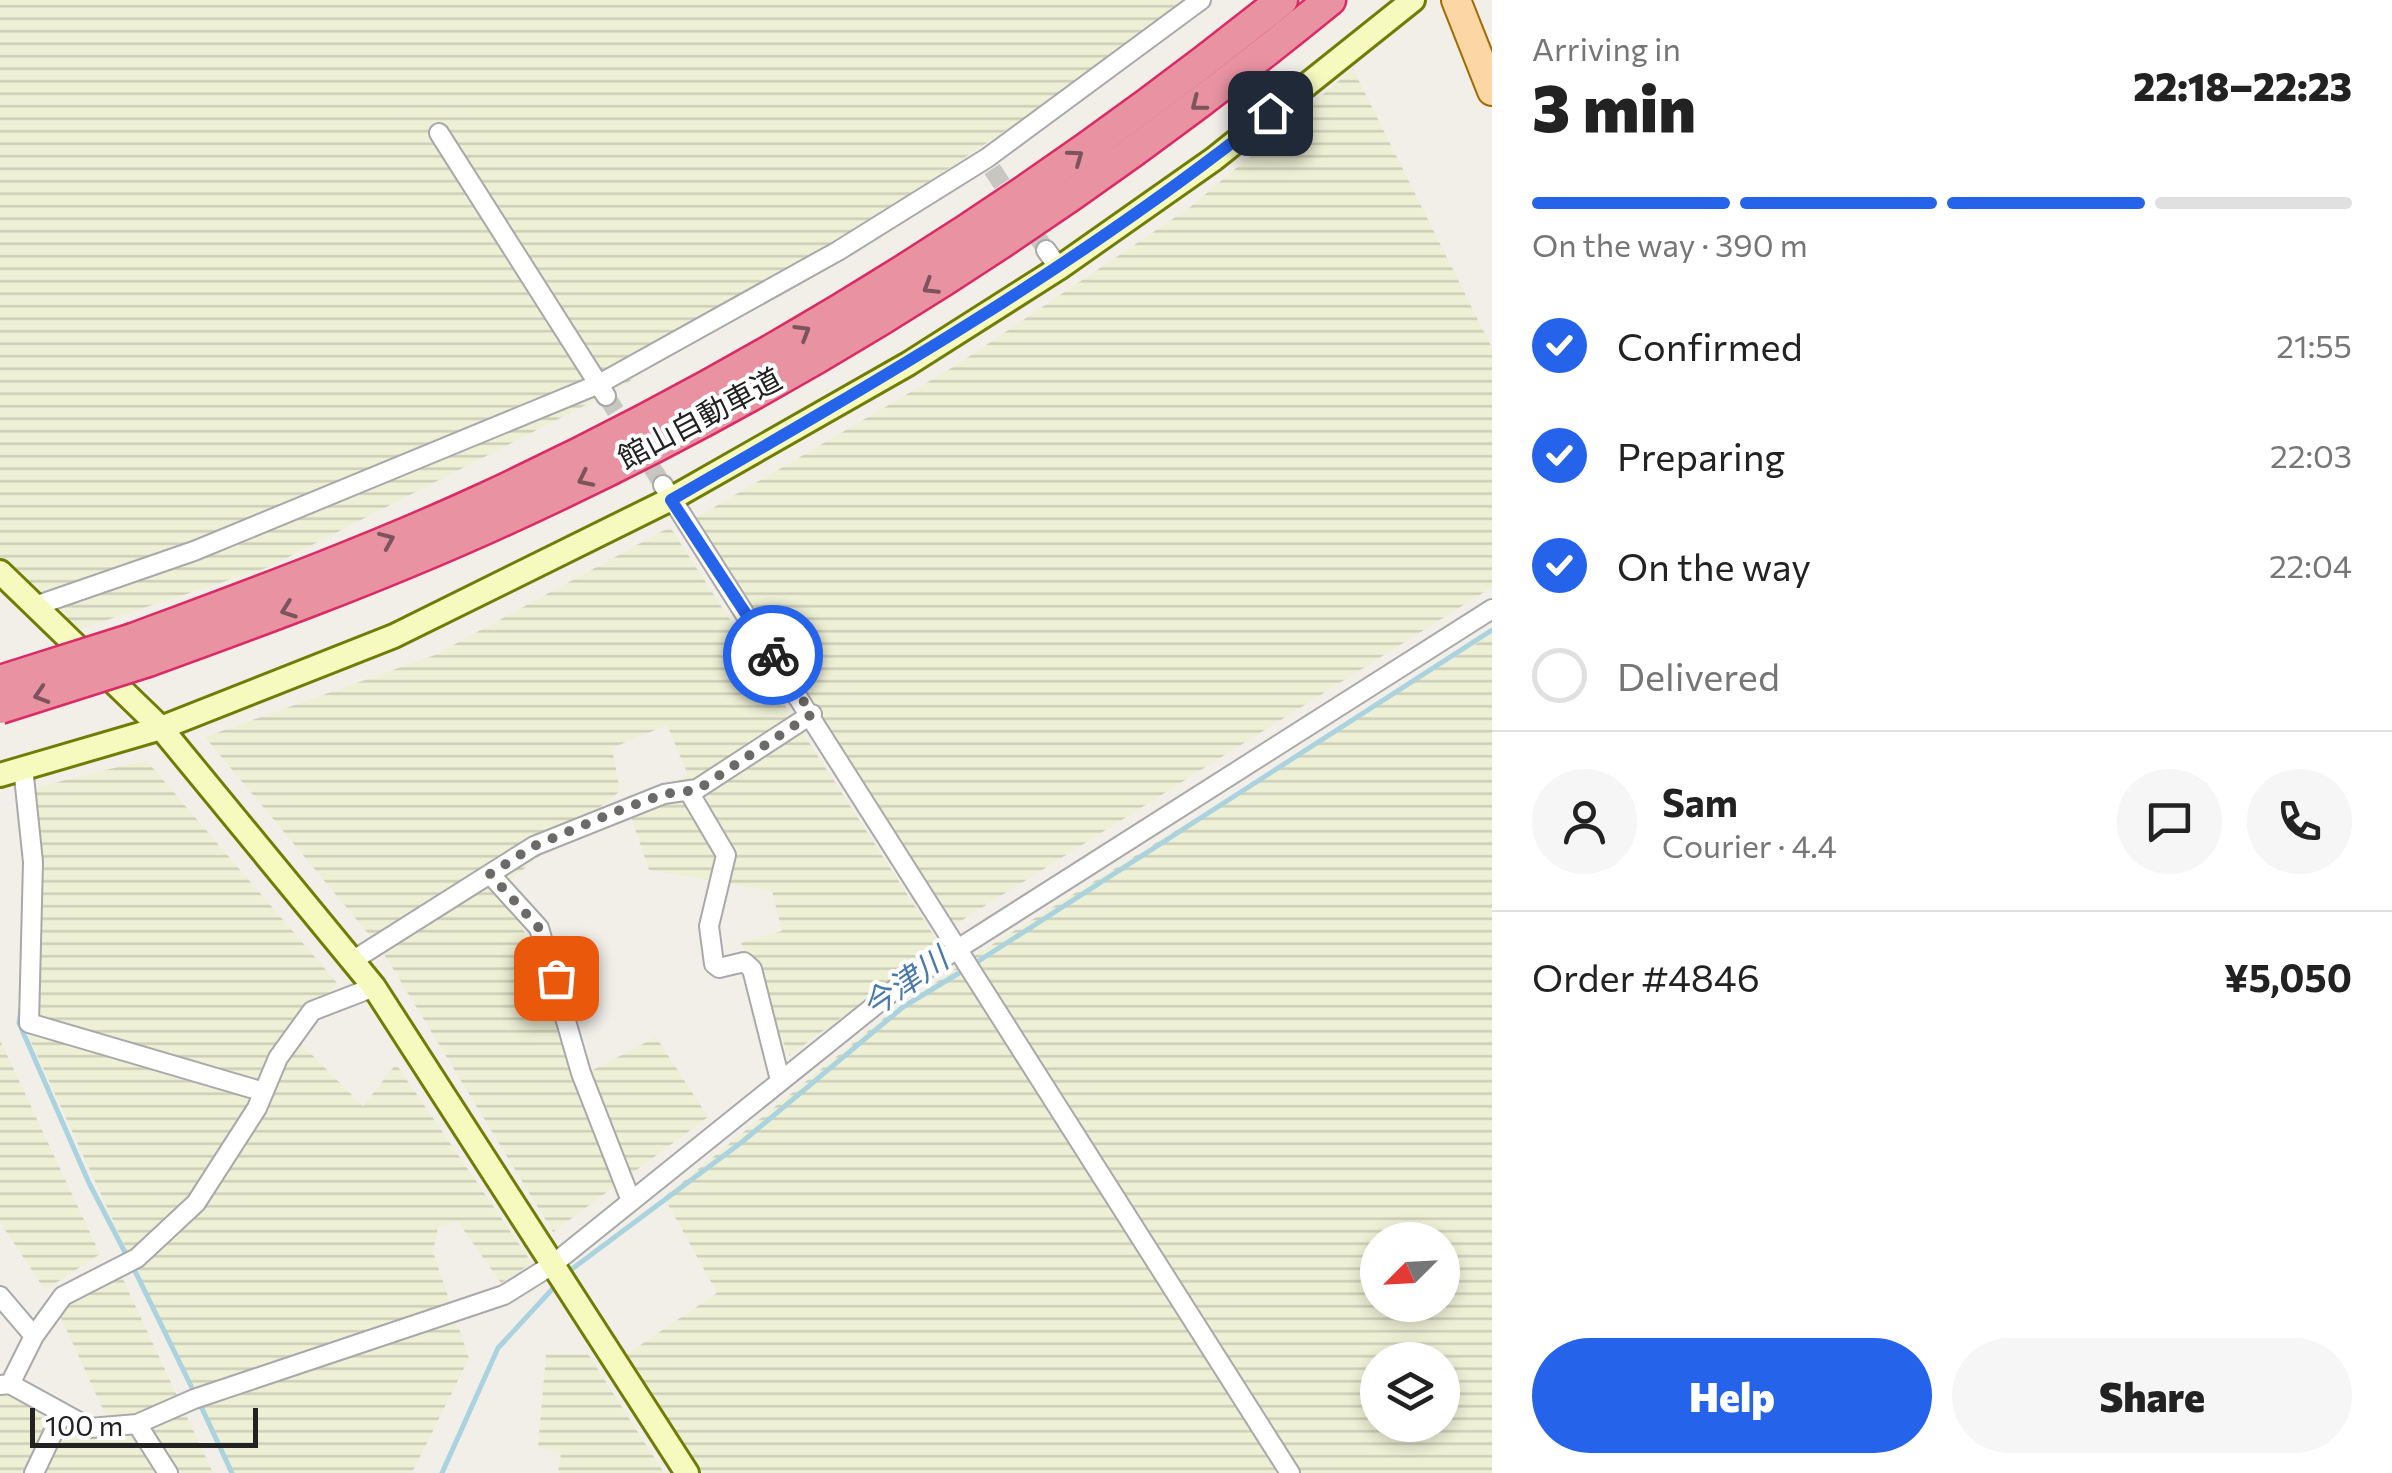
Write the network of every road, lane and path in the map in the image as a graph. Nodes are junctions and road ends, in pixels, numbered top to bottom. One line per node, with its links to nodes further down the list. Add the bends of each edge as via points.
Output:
1 (1201, 0): 8 (street, via 989,164)
2 (1282, 0): 13 (highway, 館山自動車道, one-way to 2, via 483,499 798,336 1067,163)
3 (1330, 0): 13 (highway, 館山自動車道, one-way to 13, via 1082,187 812,359 669,438 494,524 308,602)
4 (1413, 0): 9 (street, via 1214,159 1053,259 908,364)
5 (1456, 0): 6 (main road)
6 (1492, 91)
7 (439, 132): 8 (street)
8 (602, 390): 11 (street, via 194,552)
9 (667, 492): 16 (street); 17 (street, via 394,636)
10 (0, 572): 11 (street)
11 (35, 606): 17 (street)
12 (1492, 609): 22 (street)
13 (141, 650): 14 (highway, 館山自動車道, bridge); 15 (highway, 館山自動車道, one-way to 15, bridge)
14 (0, 681)
15 (0, 708)
16 (812, 714): 20 (street); 22 (street)
17 (162, 728): 18 (street); 23 (street)
18 (24, 766): 19 (street); 26 (street, via 34,862 30,1023)
19 (0, 775)
20 (689, 792): 21 (street, via 615,812 534,846); 25 (street, via 726,856 709,926 714,964 744,962 752,970)
21 (490, 874): 23 (street); 27 (street, via 539,928 581,1073)
22 (960, 950): 25 (street, via 898,987); 37 (street)
23 (352, 962): 24 (street)
24 (374, 987): 26 (street, via 312,1011 278,1058); 28 (street)
25 (780, 1080): 27 (street)
26 (264, 1092): 30 (street, via 172,1229 137,1258 74,1288)
27 (630, 1201): 28 (street)
28 (552, 1265): 33 (street, via 504,1295 194,1398); 36 (street)
29 (0, 1296): 30 (street)
30 (34, 1336): 31 (street)
31 (5, 1384): 32 (street)
32 (62, 1414): 33 (street, via 90,1428); 34 (street)
33 (138, 1424): 35 (street)
34 (34, 1473)
35 (168, 1473)
36 (687, 1473)
37 (1290, 1473)

